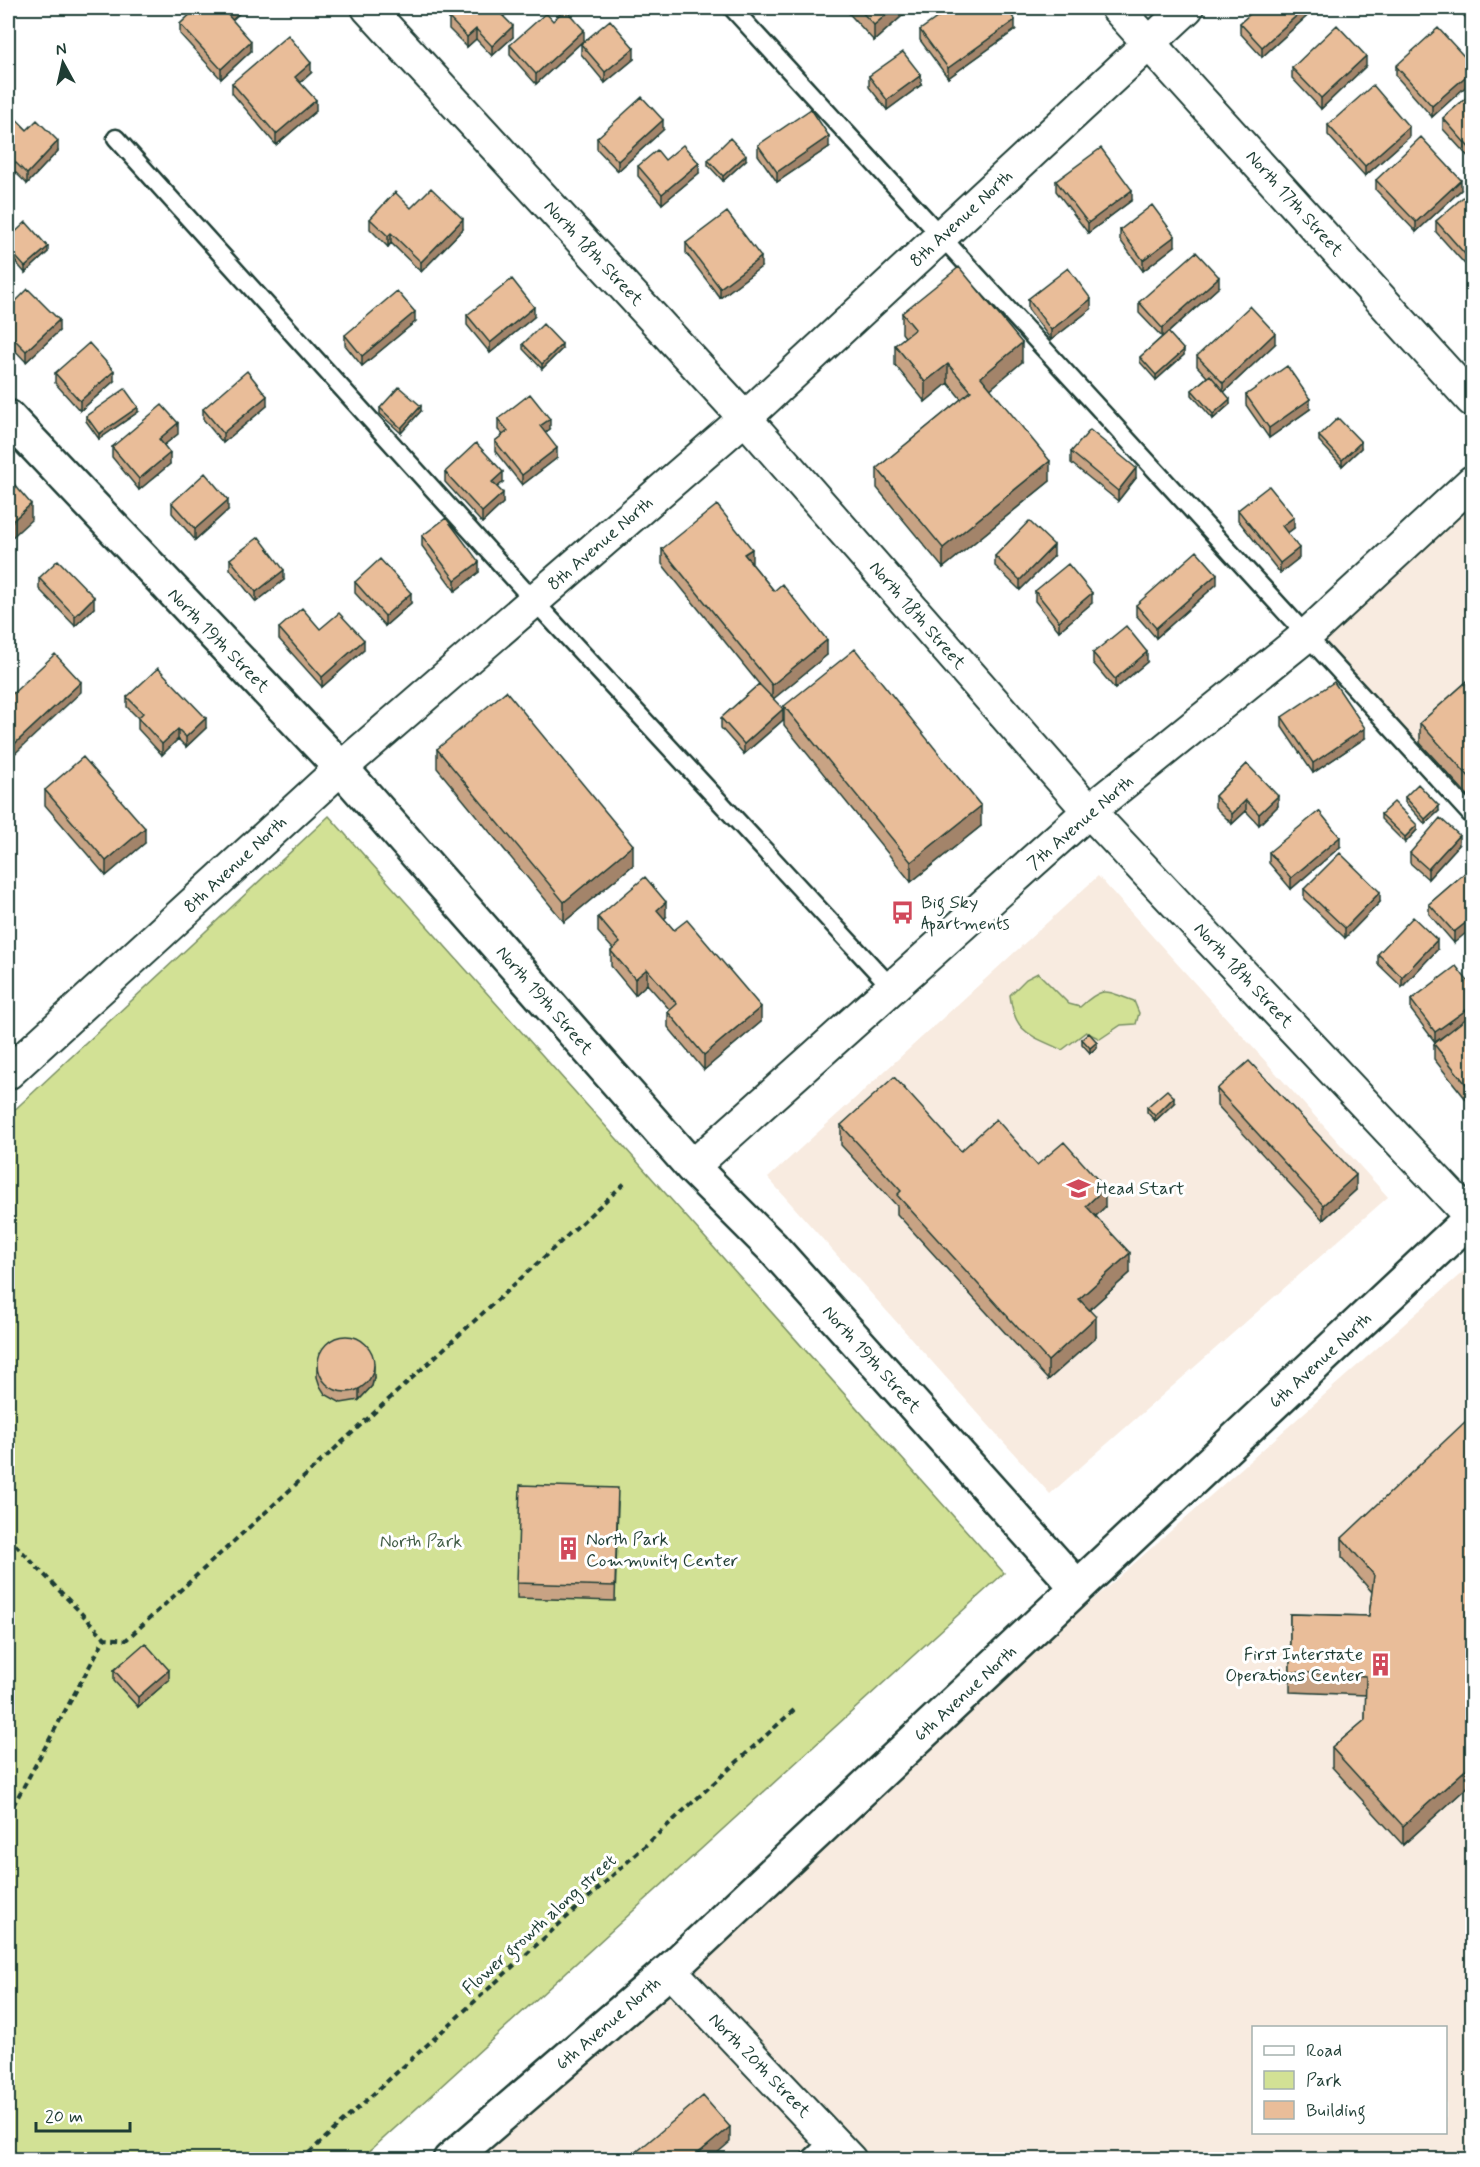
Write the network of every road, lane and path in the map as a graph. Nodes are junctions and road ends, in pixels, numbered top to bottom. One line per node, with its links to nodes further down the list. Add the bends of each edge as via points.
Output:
1 (368, 8): 10 (street, North 18th Street)
2 (732, 8): 7 (lane)
3 (1116, 8): 5 (street, North 17th Street)
4 (1187, 8): 5 (street, 8th Avenue North)
5 (1150, 44): 7 (street, 8th Avenue North); 8 (street, North 17th Street)
6 (116, 138): 12 (lane)
7 (942, 236): 10 (street, 8th Avenue North); 13 (lane)
8 (1473, 399)
9 (8, 417): 14 (street, North 19th Street)
10 (745, 418): 12 (street, 8th Avenue North); 15 (street, North 18th Street)
11 (1473, 482): 13 (street, 7th Avenue North)
12 (534, 601): 14 (street, 8th Avenue North); 17 (lane)
13 (1307, 635): 15 (street, 7th Avenue North); 16 (lane)
14 (341, 768): 18 (street, 8th Avenue North); 19 (street, North 19th Street)
15 (1089, 812): 17 (street, 7th Avenue North); 21 (street, North 18th Street)
16 (1473, 816)
17 (892, 988): 19 (street, 7th Avenue North)
18 (8, 1073)
19 (692, 1167): 23 (street, North 19th Street, via 772,1247)
20 (626, 1182): 24 (path, via 126,1641)
21 (1472, 1218): 23 (street, 6th Avenue North)
22 (8, 1537): 24 (path)
23 (1077, 1587): 27 (street, 6th Avenue North)
24 (105, 1638): 26 (path)
25 (796, 1708): 29 (path, Flower growth along street)
26 (8, 1815)
27 (670, 1970): 28 (street, North 20th Street); 30 (street, 6th Avenue North)
28 (830, 2153)
29 (301, 2160)
30 (450, 2160)

